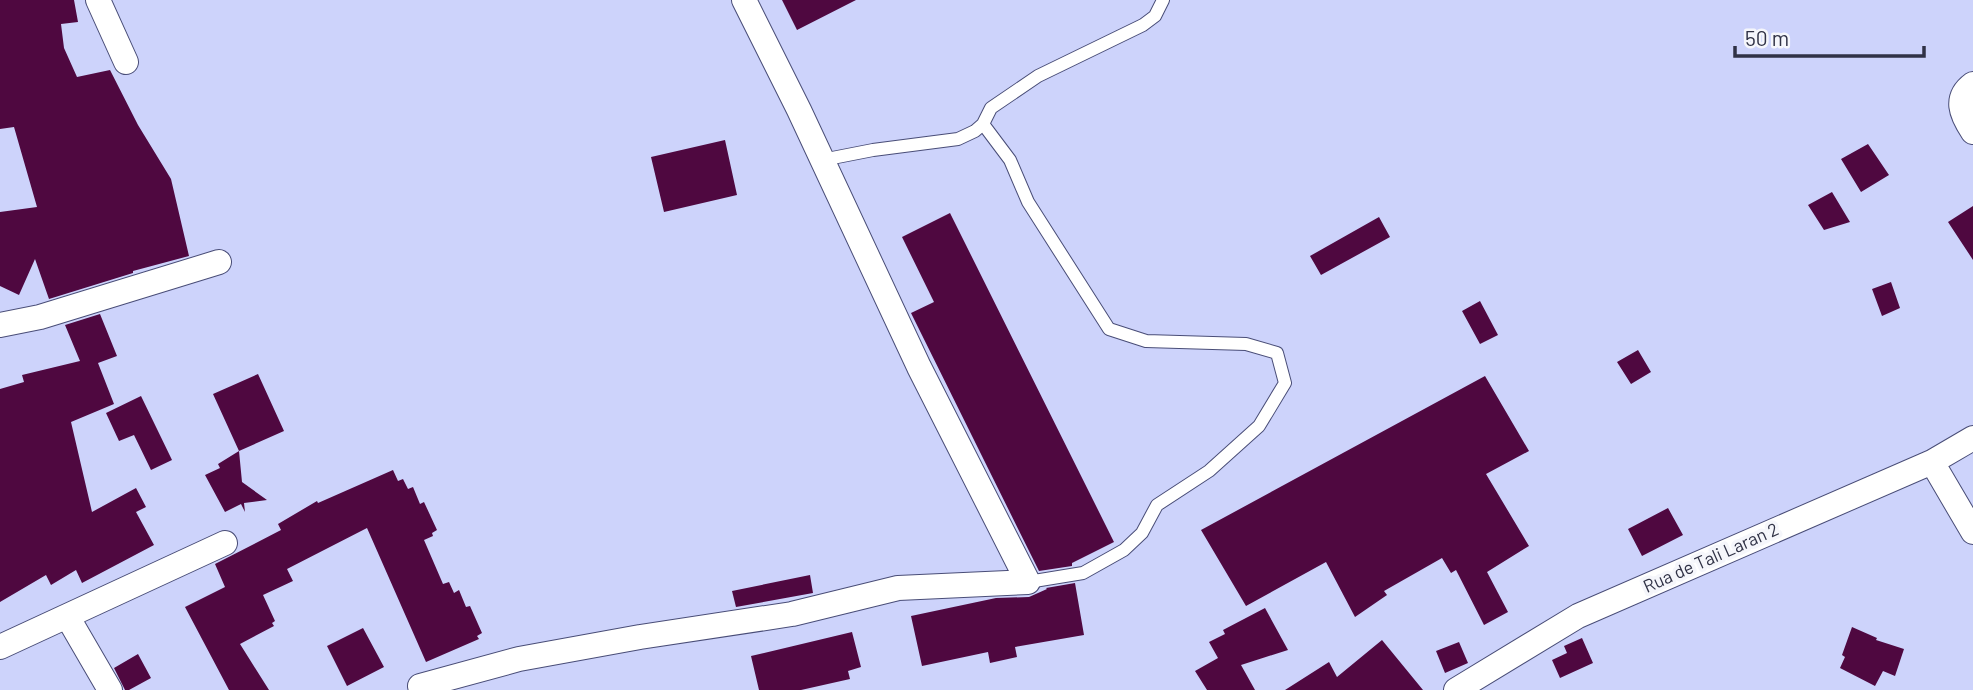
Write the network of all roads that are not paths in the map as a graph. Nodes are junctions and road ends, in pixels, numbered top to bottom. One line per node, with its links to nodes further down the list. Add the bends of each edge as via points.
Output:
1 (98, 0): 4 (street)
2 (744, 0): 8 (street)
3 (1163, 0): 6 (lane, via 1143,25 1018,88 991,108)
4 (126, 62)
5 (1973, 83): 7 (street, via 1965,90 1960,107)
6 (984, 124): 8 (lane, via 958,139); 15 (lane, via 1109,328 1146,341 1245,344 1277,353 1285,383 1259,426 1209,471 1157,505 1142,533 1124,550 1083,573)
7 (1973, 132)
8 (822, 160): 15 (street, via 919,367)
9 (219, 262): 10 (street, via 40,317)
10 (0, 324)
11 (1973, 438): 12 (street, Rua de Tali Laran 2)
12 (1932, 462): 13 (street); 20 (street, Rua de Tali Laran 2, via 1578,616)
13 (1973, 532)
14 (225, 543): 16 (street)
15 (1028, 582): 18 (street, via 898,589 792,614 519,659)
16 (67, 616): 17 (street); 19 (street)
17 (0, 648)
18 (420, 686)
19 (110, 690)
20 (1456, 690)

